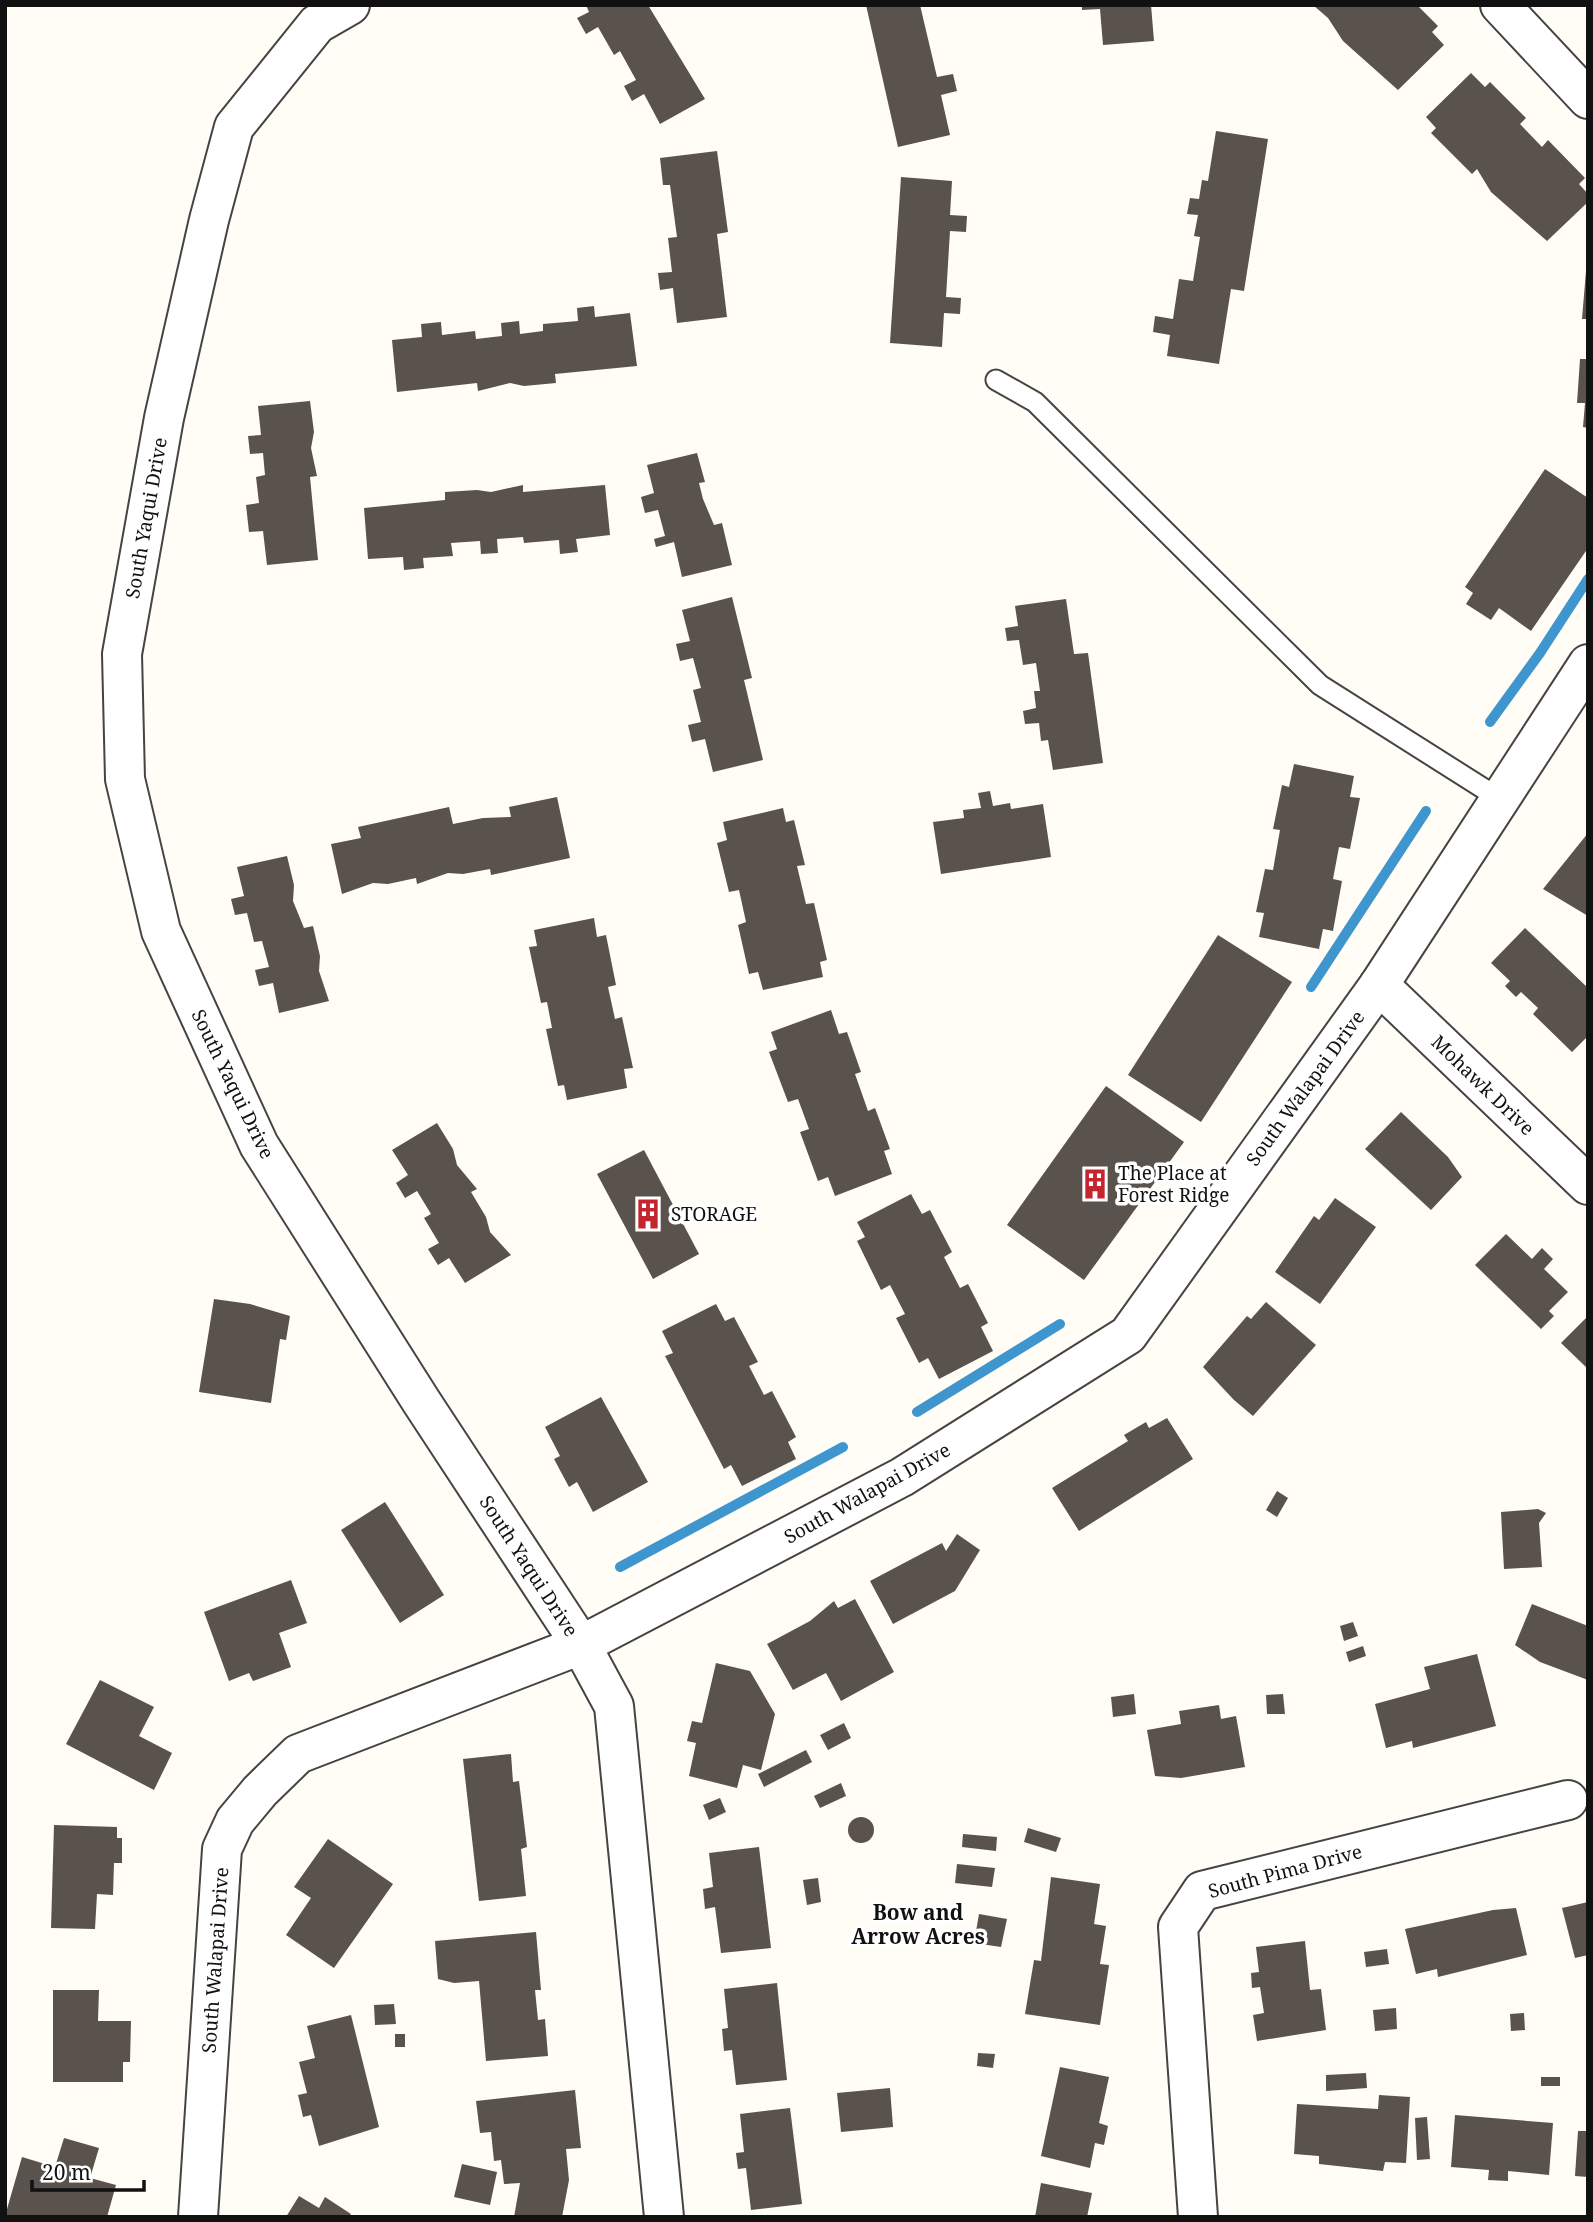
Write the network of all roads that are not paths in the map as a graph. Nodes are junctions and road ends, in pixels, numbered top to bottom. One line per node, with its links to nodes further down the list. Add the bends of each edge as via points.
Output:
1 (351, 5): 3 (street, South Yaqui Drive)
2 (1500, 5): 4 (street)
3 (309, 15): 10 (street, South Yaqui Drive, via 234,127 209,220 164,418 122,654 125,779 161,931 259,1145)
4 (1588, 99)
5 (996, 380): 7 (lane, via 1035,402 1321,685)
6 (1588, 664): 7 (street, South Walapai Drive)
7 (1500, 799): 8 (street, South Walapai Drive)
8 (1379, 985): 9 (street, Mohawk Drive); 10 (street, South Walapai Drive, via 1128,1335 902,1477)
9 (1588, 1185)
10 (581, 1645): 12 (street, South Walapai Drive, via 299,1754 235,1821 222,1849); 13 (street, South Yaqui Drive, via 614,1706)
11 (1569, 1800): 14 (street, South Pima Drive, via 1202,1891 1178,1927)
12 (198, 2217)
13 (664, 2217)
14 (1198, 2217)

